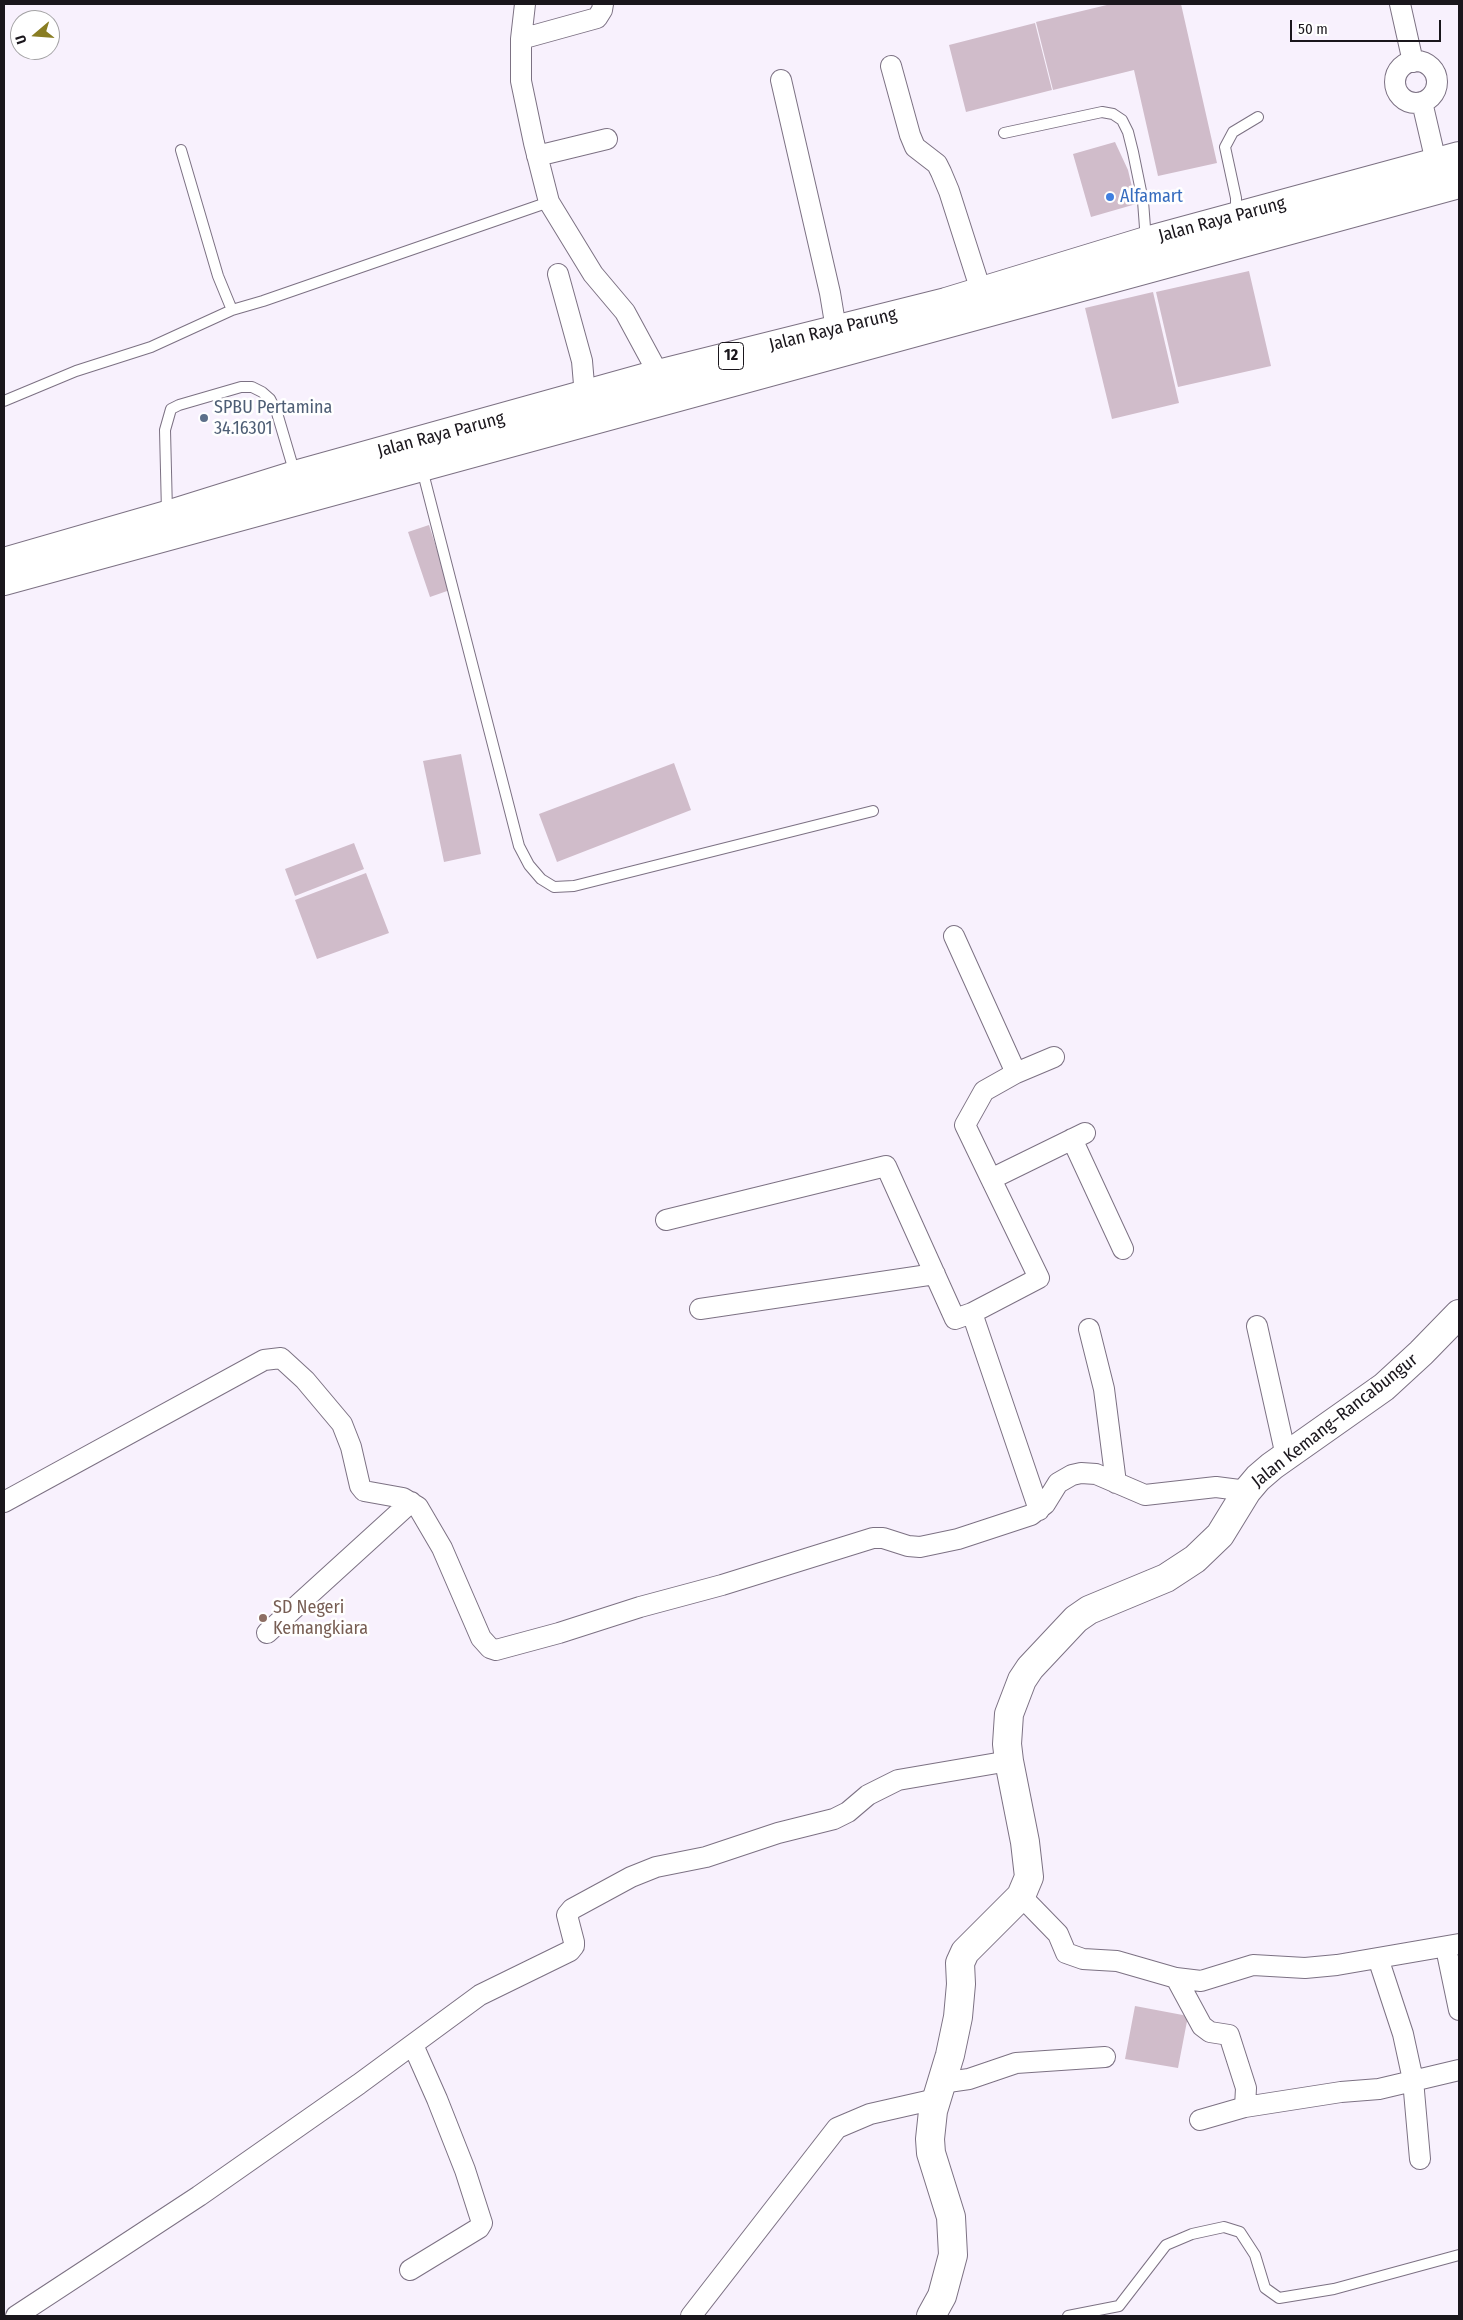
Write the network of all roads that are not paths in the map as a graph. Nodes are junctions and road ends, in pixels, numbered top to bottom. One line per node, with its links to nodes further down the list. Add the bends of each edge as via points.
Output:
1 (525, 4): 4 (street)
2 (603, 4): 4 (street, via 597,18)
3 (1400, 4): 5 (street)
4 (521, 39): 13 (street, via 521,81)
5 (1413, 62): 8 (street, via 1429,66 1436,76 1436,90); 8 (street, via 1399,70 1397,91 1407,101)
6 (891, 66): 20 (street, via 910,135 915,147 937,164 941,172)
7 (781, 80): 22 (street)
8 (1422, 102): 14 (street)
9 (1258, 117): 17 (lane, via 1233,132 1225,147 1236,198)
10 (1004, 133): 18 (lane, via 1102,112 1122,120 1128,132 1143,201)
11 (607, 139): 13 (street)
12 (181, 150): 21 (lane, via 218,276)
13 (537, 156): 16 (street)
14 (1448, 159): 17 (main road, Jalan Raya Parung / 12)
15 (1459, 184): 25 (main road, Jalan Raya Parung / 12)
16 (549, 202): 21 (lane); 23 (street, via 593,274 625,312)
17 (1236, 216): 18 (main road, Jalan Raya Parung / 12)
18 (1146, 241): 20 (main road, Jalan Raya Parung / 12)
19 (558, 274): 24 (street, via 582,361)
20 (981, 291): 22 (main road, Jalan Raya Parung / 12)
21 (232, 310): 26 (lane, via 151,347 76,371)
22 (836, 329): 23 (main road, Jalan Raya Parung / 12)
23 (658, 374): 24 (main road, Jalan Raya Parung / 12); 25 (street)
24 (585, 396): 28 (main road, Jalan Raya Parung / 12)
25 (674, 399): 27 (main road, Jalan Raya Parung / 12)
26 (4, 401)
27 (422, 469): 29 (main road, Jalan Raya Parung / 12); 32 (lane, via 519,846 540,879 554,887 574,886)
28 (295, 475): 29 (main road, Jalan Raya Parung / 12); 29 (lane, via 277,413 262,392 252,387 241,387 179,405 171,409 165,430)
29 (170, 525): 30 (main road, Jalan Raya Parung / 12); 31 (main road, Jalan Raya Parung / 12)
30 (4, 562)
31 (4, 581)
32 (873, 812)
33 (954, 936): 35 (street)
34 (1054, 1057): 35 (street)
35 (1016, 1073): 36 (street, via 984,1091 965,1125)
36 (991, 1178): 38 (street, via 1078,1136); 41 (street, via 1039,1278)
37 (666, 1220): 39 (street, via 886,1166)
38 (1123, 1249)
39 (935, 1274): 40 (street); 41 (street, via 956,1319)
40 (700, 1309)
41 (972, 1313): 50 (street)
42 (1459, 1314): 45 (main road, Jalan Kemang–Rancabungur, via 1384,1387)
43 (1257, 1326): 45 (street)
44 (1090, 1329): 46 (street, via 1104,1390)
45 (1286, 1456): 47 (main road, Jalan Kemang–Rancabungur)
46 (1116, 1483): 47 (street, via 1145,1496 1201,1488); 50 (street, via 1090,1473 1072,1475 1058,1483)
47 (1247, 1491): 52 (main road, Jalan Kemang–Rancabungur, via 1220,1535 1196,1559 1166,1578 1089,1610 1076,1619 1030,1668 1015,1692 1008,1714)
48 (4, 1502): 49 (street, via 264,1360 281,1358 292,1366 342,1424 364,1491)
49 (411, 1502): 50 (street, via 418,1507 442,1548 481,1638 496,1650 873,1538 920,1547 976,1533); 51 (street)
50 (1039, 1510)
51 (267, 1632)
52 (1009, 1761): 53 (main road, Jalan Kemang–Rancabungur, via 1029,1869 1028,1883); 58 (street, via 898,1780 868,1795 834,1819 706,1858 656,1867 631,1877 568,1912 574,1942 570,1951 480,1995)
53 (1021, 1896): 56 (street, via 1058,1934 1066,1953 1084,1960 1117,1961); 62 (main road, Jalan Kemang–Rancabungur, via 961,1957 958,2017)
54 (1452, 1946): 55 (street); 57 (street)
55 (1378, 1958): 56 (street, via 1305,1968 1252,1965 1201,1980); 61 (street, via 1403,2034)
56 (1176, 1978): 63 (street, via 1202,2026 1210,2032 1229,2035 1246,2088)
57 (1459, 2010)
58 (413, 2045): 67 (street, via 465,2170 482,2223 479,2228); 68 (street, via 199,2196)
59 (1105, 2057): 62 (street, via 1016,2063)
60 (1459, 2070): 61 (street)
61 (1413, 2080): 63 (street, via 1379,2089); 65 (street)
62 (938, 2091): 69 (street, via 837,2128); 70 (main road, Jalan Kemang–Rancabungur, via 931,2120 931,2153 951,2217 954,2245 948,2278)
63 (1244, 2107): 64 (street)
64 (1200, 2120)
65 (1420, 2159)
66 (1459, 2255): 71 (lane, via 1334,2289 1279,2298 1265,2288 1255,2255 1240,2232 1224,2227 1192,2234 1166,2245 1119,2306)
67 (410, 2270)
68 (16, 2316)
69 (691, 2316)
70 (932, 2316)
71 (1068, 2316)

